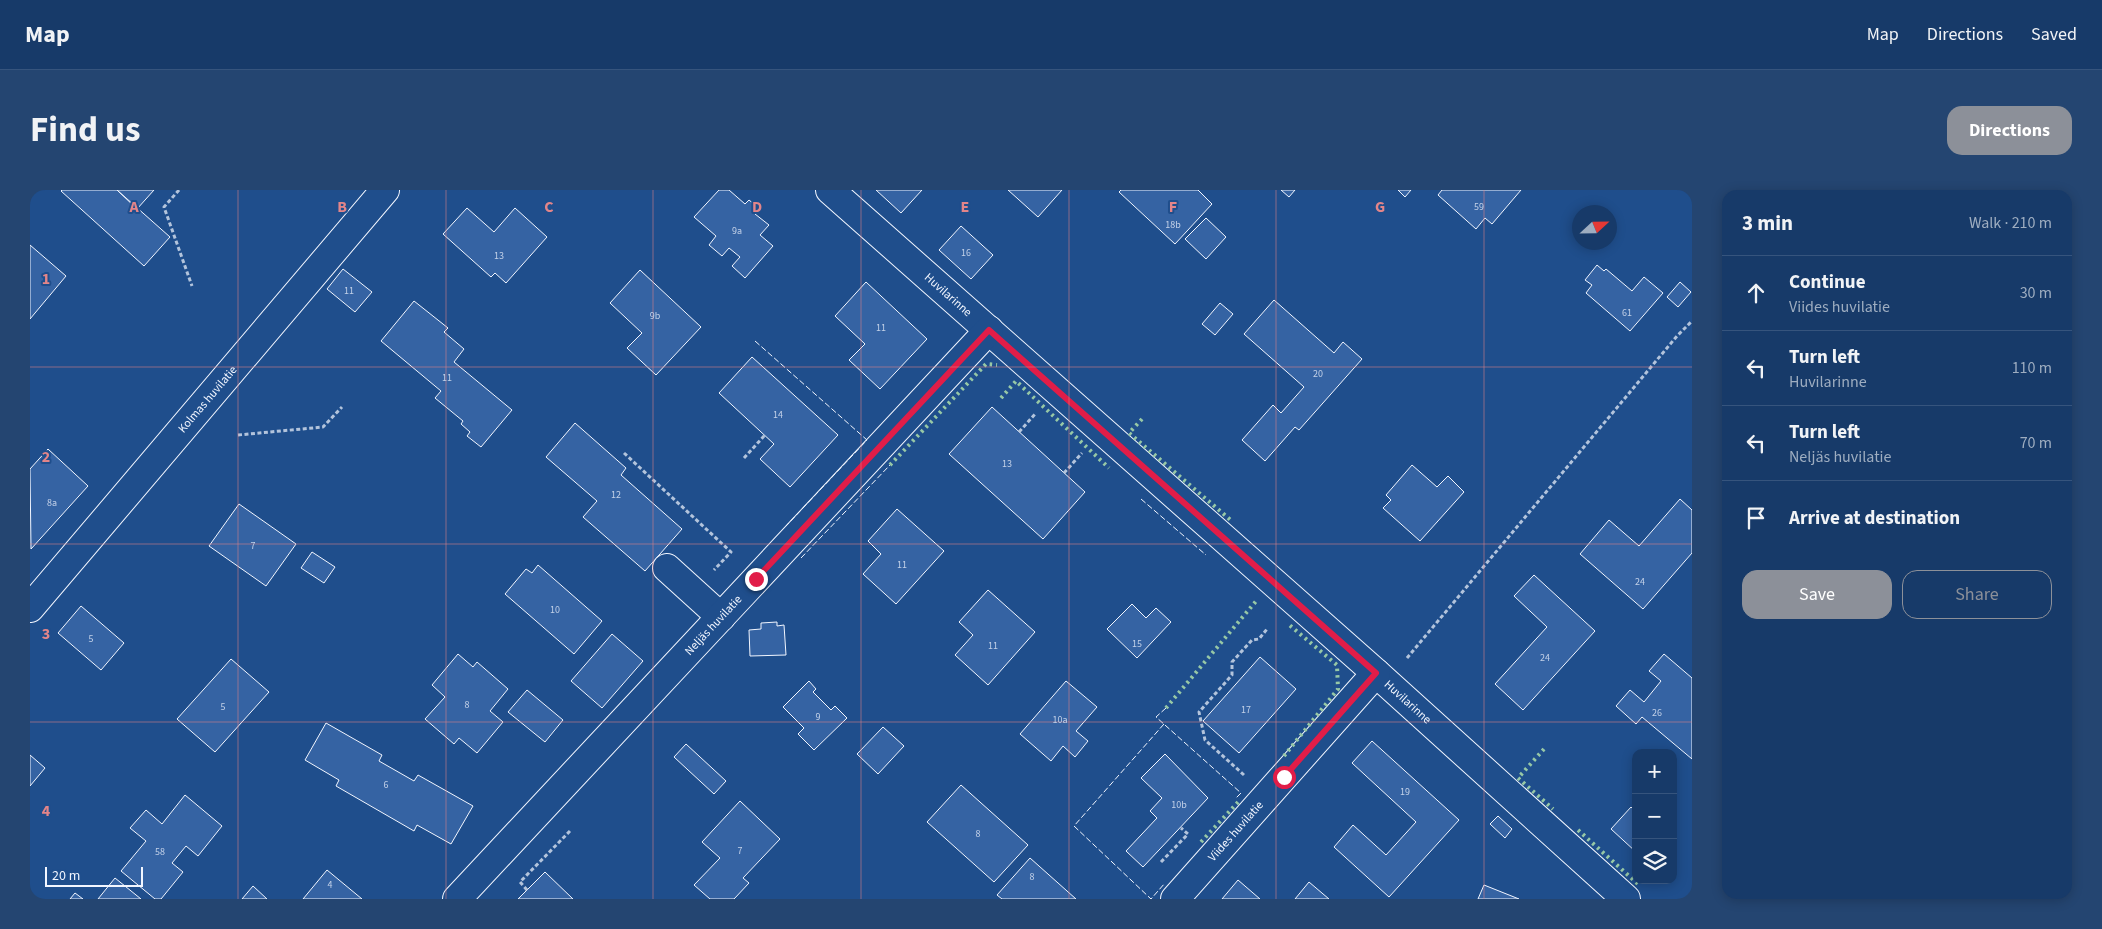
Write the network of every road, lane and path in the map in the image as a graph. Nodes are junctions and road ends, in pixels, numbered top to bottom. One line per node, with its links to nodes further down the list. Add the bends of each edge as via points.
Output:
1 (179, 190): 4 (path, via 164,207)
2 (385, 190): 14 (street, Kolmas huvilatie)
3 (830, 190): 6 (street, Huvilarinne)
4 (192, 286)
5 (1692, 321): 17 (path)
6 (989, 330): 15 (street, Neljäs huvilatie); 17 (street, Huvilarinne)
7 (342, 407): 8 (path, via 323,427)
8 (238, 435)
9 (765, 435): 11 (path)
10 (624, 453): 13 (path, via 731,552)
11 (744, 458)
12 (667, 568): 13 (street)
13 (694, 592): 15 (street)
14 (30, 608)
15 (721, 617): 24 (street, Neljäs huvilatie)
16 (1267, 629): 18 (path, via 1232,662 1232,675 1200,712 1205,740)
17 (1381, 678): 18 (street, Viides huvilatie); 23 (street, Huvilarinne)
18 (1267, 796): 25 (street, Viides huvilatie)
19 (1181, 828): 21 (path, via 1188,834)
20 (570, 831): 22 (path, via 520,882)
21 (1161, 862)
22 (527, 890)
23 (1614, 895)
24 (457, 899)
25 (1175, 899)

